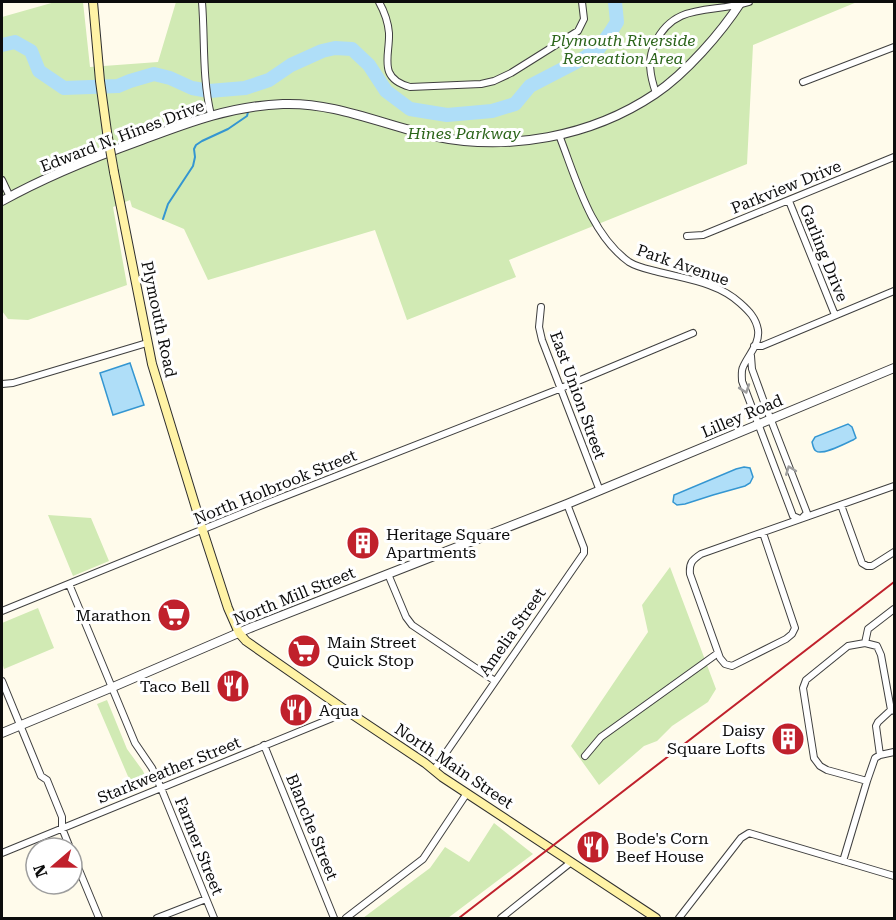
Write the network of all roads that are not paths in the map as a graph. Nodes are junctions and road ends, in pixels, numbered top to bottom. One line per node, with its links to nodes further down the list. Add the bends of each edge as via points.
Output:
1 (93, 2): 22 (main road, Plymouth Road, bridge, via 103,107)
2 (202, 2): 10 (street, via 206,82)
3 (379, 2): 4 (street, via 389,29 388,70 401,84 410,87 481,84 504,77 578,32 584,19)
4 (582, 2)
5 (749, 2): 6 (street)
6 (740, 3): 9 (street, Edward N. Hines Drive, via 691,62); 9 (street, via 681,14 669,22 651,53 651,80)
7 (894, 47): 8 (street)
8 (803, 82)
9 (656, 93): 11 (street, Edward N. Hines Drive, via 606,120)
10 (212, 115): 11 (street, Edward N. Hines Drive, via 261,106 305,105 340,110 458,141 510,142); 14 (street, Edward N. Hines Drive, via 97,157)
11 (559, 135): 23 (street, Park Avenue, via 580,191 611,245 631,263 716,287 733,296 752,314 758,331)
12 (894, 157): 16 (street, Parkview Drive)
13 (2, 180): 14 (street)
14 (10, 196): 15 (street, Edward N. Hines Drive)
15 (2, 201)
16 (789, 201): 17 (street, Parkview Drive, via 703,235); 20 (street, Garling Drive)
17 (687, 236)
18 (894, 291): 20 (street)
19 (541, 307): 27 (street, East Union Street, via 542,340)
20 (835, 315): 23 (street)
21 (693, 333): 27 (street, North Holbrook Street)
22 (147, 343): 26 (street); 35 (main road, Plymouth Road)
23 (754, 346): 24 (street, Park Avenue)
24 (751, 355): 28 (street, via 752,369); 29 (street, Park Avenue, one-way to 29, via 743,368 742,381)
25 (894, 368): 28 (street, Lilley Road)
26 (2, 384)
27 (560, 388): 31 (street, East Union Street); 35 (street, North Holbrook Street)
28 (770, 418): 29 (street, Lilley Road); 34 (street, one-way to 28, via 807,513)
29 (759, 423): 31 (street, Lilley Road); 34 (street, Park Avenue, via 793,516)
30 (894, 486): 33 (street)
31 (600, 491): 32 (street, North Mill Street)
32 (567, 504): 38 (street, North Mill Street); 46 (street, Amelia Street, via 584,553)
33 (841, 505): 34 (street); 37 (street, via 862,563 872,566)
34 (800, 519): 36 (street)
35 (202, 531): 39 (street, North Holbrook Street); 42 (main road, Plymouth Road)
36 (763, 533): 44 (street, via 701,554 689,565); 44 (street, via 795,628 786,639 732,666 725,664)
37 (894, 552)
38 (388, 574): 42 (street, North Mill Street); 46 (street, via 412,625)
39 (69, 584): 41 (street, North Holbrook Street); 47 (street, Farmer Street)
40 (894, 609): 43 (street, via 868,629)
41 (2, 611)
42 (239, 633): 47 (street, North Mill Street); 49 (main road, North Main Street)
43 (865, 643): 48 (street, via 877,646 881,655); 57 (street, via 848,646 806,680 803,688 814,758 826,770)
44 (718, 653): 55 (street, via 601,737)
45 (2, 681): 50 (street)
46 (495, 681): 56 (street, Amelia Street)
47 (112, 687): 50 (street, North Mill Street); 58 (street, Farmer Street, via 135,743)
48 (892, 711): 54 (street, via 876,726)
49 (347, 712): 52 (street, Starkweather Street); 56 (main road, North Main Street)
50 (20, 725): 51 (street, North Mill Street); 60 (street, via 41,776 47,780)
51 (2, 733)
52 (264, 746): 58 (street, Starkweather Street); 71 (street, Blanche Street)
53 (894, 752): 54 (street)
54 (880, 755): 57 (street, via 875,758)
55 (585, 756)
56 (434, 770): 59 (main road, North Main Street)
57 (867, 782): 63 (street)
58 (161, 788): 60 (street, Starkweather Street); 67 (street, Farmer Street)
59 (467, 793): 64 (main road, North Main Street); 72 (street, via 423,859)
60 (62, 828): 61 (street); 62 (street, Starkweather Street)
61 (65, 836)
62 (2, 853)
63 (843, 861): 65 (street); 75 (street, via 749,833)
64 (570, 863): 73 (street); 74 (main road, North Main Street)
65 (894, 876)
66 (84, 882): 68 (street)
67 (206, 899): 69 (street); 70 (street, Farmer Street)
68 (99, 918)
69 (157, 918)
70 (214, 918)
71 (334, 918)
72 (346, 918)
73 (501, 918)
74 (656, 918)
75 (678, 918)

